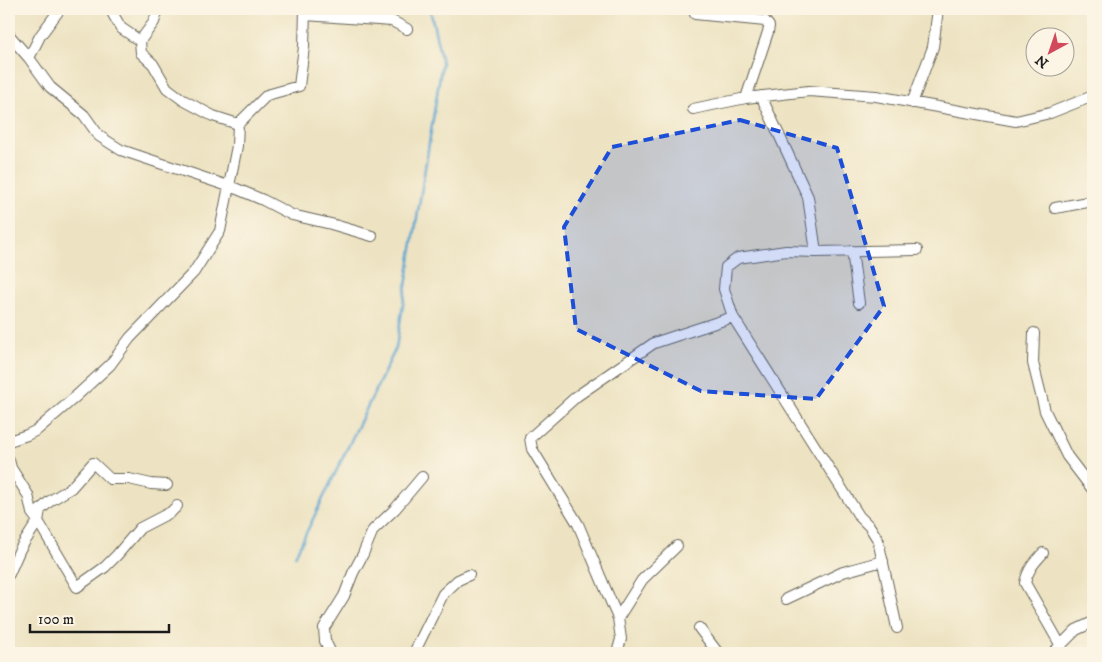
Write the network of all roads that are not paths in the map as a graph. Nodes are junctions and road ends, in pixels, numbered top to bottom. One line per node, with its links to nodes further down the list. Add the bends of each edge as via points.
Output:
1 (60, 9): 10 (street)
2 (110, 9): 9 (street, via 121,28)
3 (158, 9): 9 (street, via 154,22)
4 (938, 9): 14 (street, via 933,48)
5 (305, 12): 7 (street, via 392,21); 16 (street, via 299,86 267,96)
6 (695, 14): 13 (street, via 765,21 769,26)
7 (407, 29)
8 (9, 35): 10 (street)
9 (140, 41): 16 (street, via 141,53 153,64 167,88 213,116)
10 (29, 58): 17 (street, via 50,87 84,115 99,136 121,150)
11 (761, 96): 13 (street); 14 (street, via 809,90); 23 (street, via 808,197)
12 (1093, 96): 14 (street, via 1016,122)
13 (746, 98): 15 (street)
14 (912, 103)
15 (693, 109)
16 (238, 124): 17 (street)
17 (230, 187): 20 (street, via 292,215); 27 (street, via 220,230 194,272 130,338 110,365 37,430)
18 (1093, 201): 19 (street)
19 (1056, 208)
20 (372, 236)
21 (917, 250): 22 (street)
22 (852, 251): 23 (street); 24 (street)
23 (816, 252): 25 (street, via 786,250 738,258 732,262 726,267 724,290)
24 (859, 302)
25 (733, 317): 36 (street, via 859,516 878,540); 40 (street, via 654,343 577,396 530,438 532,449 578,524)
26 (1034, 332): 31 (street, via 1033,363 1045,411 1067,456)
27 (9, 442)
28 (9, 460): 33 (street)
29 (422, 477): 45 (street, via 373,530 344,596 324,628 324,641)
30 (166, 485): 33 (street, via 129,479 110,480 93,463 71,488 40,510)
31 (1093, 490)
32 (177, 506): 33 (street, via 140,528 105,567 77,587)
33 (38, 521): 37 (street)
34 (677, 546): 40 (street, via 642,580)
35 (1044, 553): 44 (street, via 1030,568 1025,583)
36 (883, 562): 39 (street, via 843,572); 43 (street)
37 (9, 574)
38 (469, 575): 46 (street, via 443,594)
39 (786, 598)
40 (618, 618): 47 (street, via 621,639)
41 (1093, 622): 44 (street, via 1076,630)
42 (699, 628): 48 (street)
43 (897, 628)
44 (1061, 646): 49 (street)
45 (332, 653)
46 (414, 653)
47 (617, 653)
48 (718, 653)
49 (1053, 653)

